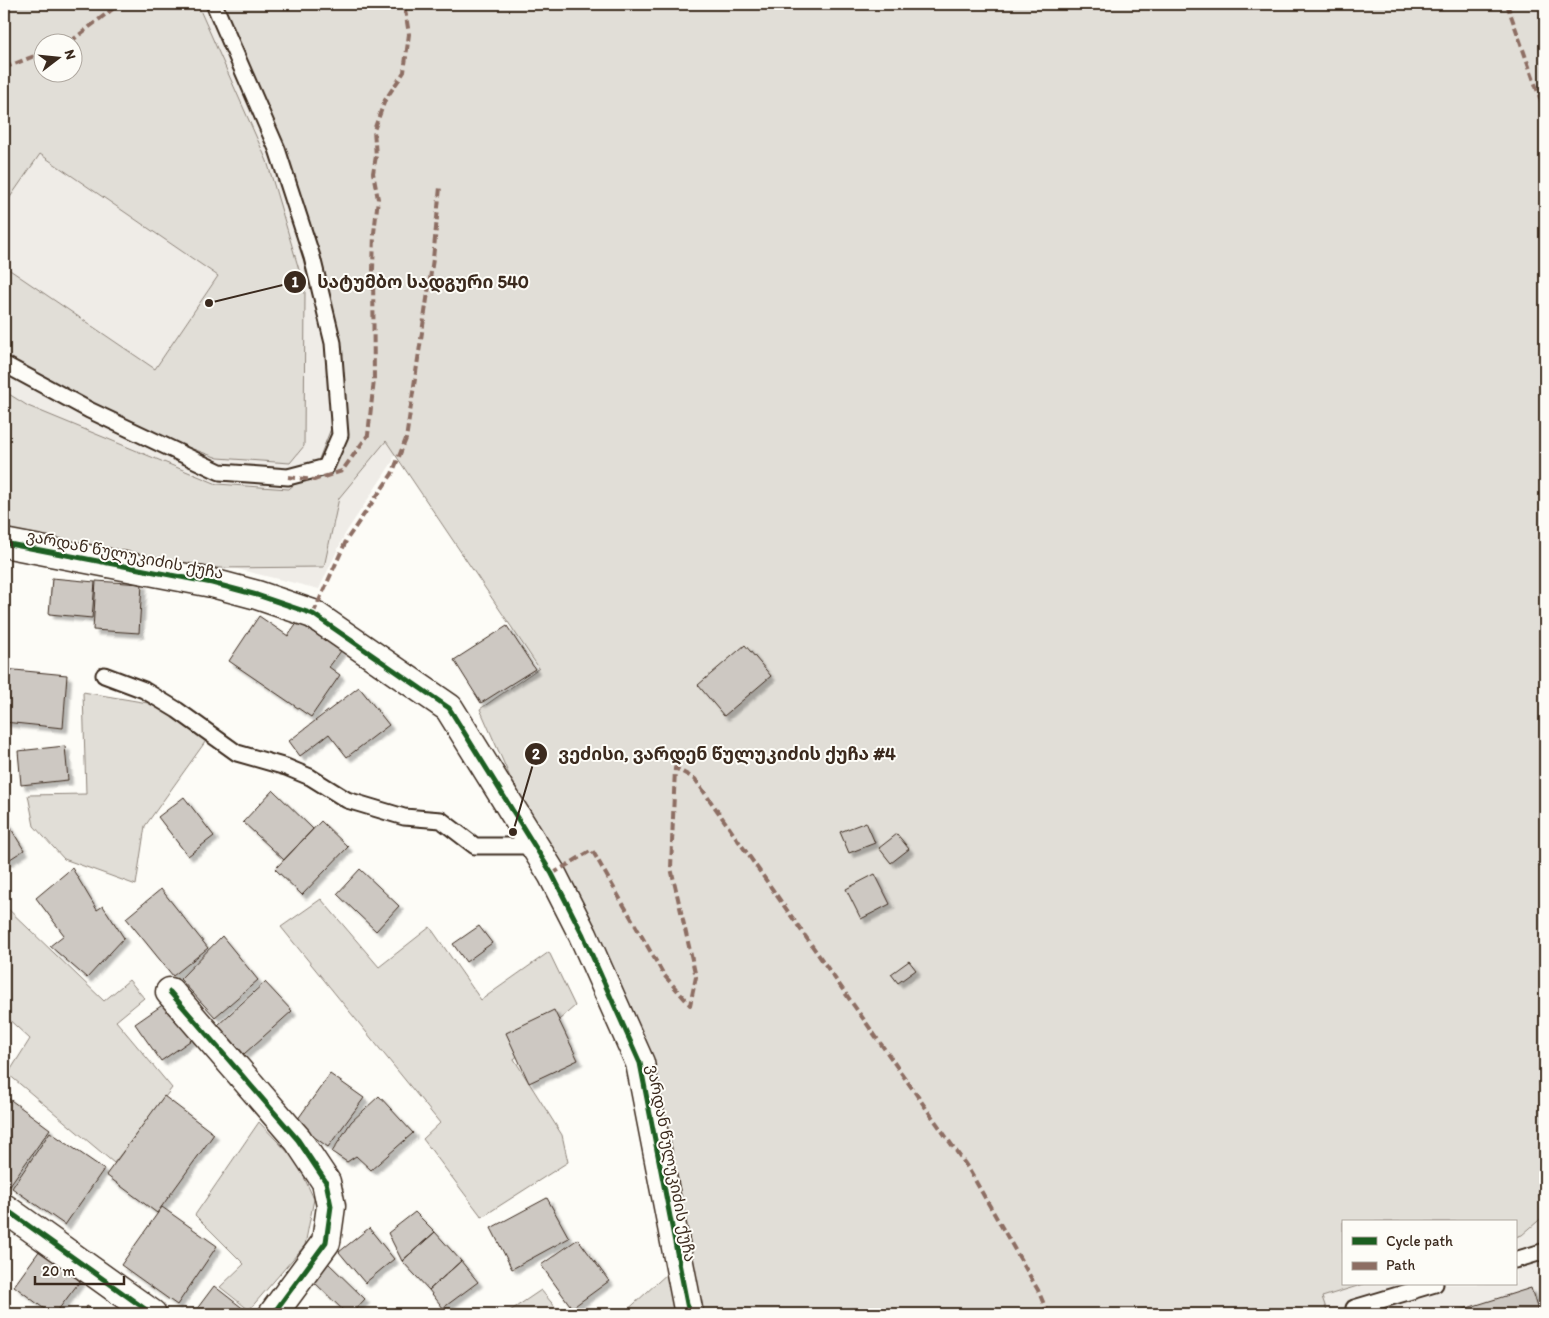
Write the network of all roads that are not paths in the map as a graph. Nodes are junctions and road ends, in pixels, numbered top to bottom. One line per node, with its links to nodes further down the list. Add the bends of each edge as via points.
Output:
1 (214, 4): 2 (lane, via 277,148 312,258 333,343 340,435 326,467 288,477 220,472 89,410)
2 (4, 364)
3 (4, 543): 5 (street, ვარდან წულუკიძის ქუჩა, via 212,583 313,614 449,708)
4 (104, 675): 5 (lane, via 144,690 237,753 294,770 347,800 404,817 441,820 475,846)
5 (534, 846): 13 (street, ვარდან წულუკიძის ქუჩა, via 584,935 640,1063)
6 (170, 992): 12 (street, via 298,1140 326,1182 331,1206 326,1242)
7 (4, 1208): 11 (street)
8 (1545, 1251): 9 (lane)
9 (1516, 1260)
10 (1428, 1286): 14 (lane, via 1354,1308)
11 (152, 1314)
12 (273, 1314)
13 (689, 1314)
14 (1356, 1314)

